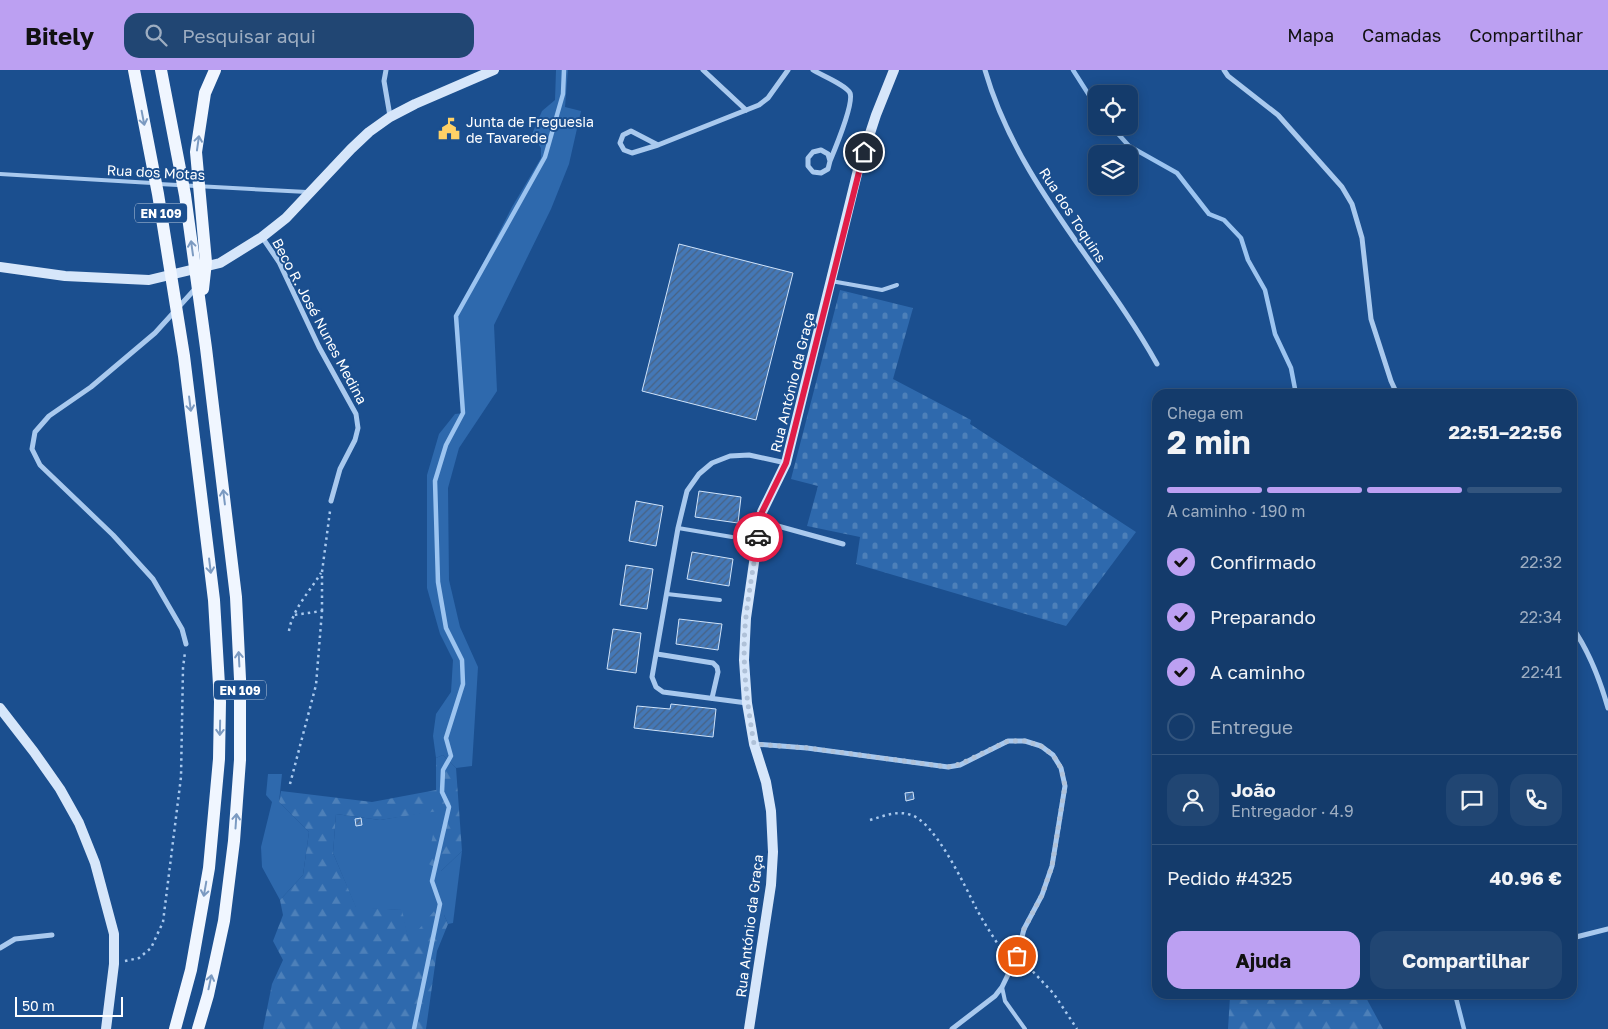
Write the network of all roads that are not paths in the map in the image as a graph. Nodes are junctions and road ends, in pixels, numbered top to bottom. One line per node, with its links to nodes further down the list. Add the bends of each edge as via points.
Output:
1 (134, 70): 48 (main road, EN 109, one-way to 48, via 184,356 214,600 220,702 219,759 209,868 191,970)
2 (161, 70): 23 (main road, EN 109, one-way to 2, via 185,196)
3 (214, 70): 23 (main road, one-way to 3, via 206,262 196,152 205,93)
4 (386, 70): 13 (street, via 384,80)
5 (494, 70): 13 (street)
6 (703, 70): 12 (street)
7 (788, 70): 12 (street, via 768,98)
8 (813, 70): 15 (street, via 850,93 851,103)
9 (894, 70): 21 (street, Rua António da Graça, via 858,170)
10 (985, 70): 24 (street, Rua dos Toquins, via 1005,122 1038,187 1140,333)
11 (1224, 70): 25 (street, via 1278,115 1342,187 1352,204 1362,238 1371,319)
12 (746, 110): 14 (street)
13 (390, 116): 17 (street, via 351,149)
14 (658, 145): 14 (street, via 631,131 624,134 620,143 624,150 632,153)
15 (830, 162): 15 (street, via 828,169 821,173 813,172 808,166 808,158 821,150 828,154)
16 (0, 174): 17 (lane, Rua dos Motas)
17 (312, 192): 18 (street)
18 (262, 237): 19 (street); 27 (street, Beco R. José Nunes Medina, via 279,262 318,347 356,414 358,428 355,440 340,469)
19 (220, 263): 20 (street, via 149,280 65,276); 35 (street, via 155,334 50,416 35,432 32,449 40,465 113,535 153,579 182,629)
20 (0, 266)
21 (831, 281): 22 (lane, via 882,290); 26 (street, Rua António da Graça)
22 (897, 285)
23 (201, 314): 49 (main road, EN 109, one-way to 23, via 224,921 240,760 236,597)
24 (1157, 364)
25 (1395, 389)
26 (786, 463): 28 (street, Rua António da Graça); 29 (street, via 749,455 730,456 712,463 687,491)
27 (331, 501)
28 (760, 521): 31 (street); 38 (street, Rua António da Graça, via 746,618)
29 (678, 528): 30 (lane); 32 (street)
30 (732, 537)
31 (844, 544)
32 (667, 594): 33 (lane); 36 (street)
33 (720, 600)
34 (1577, 634): 40 (street, via 1602,686)
35 (186, 644)
36 (657, 654): 37 (street, via 652,677 656,687 663,692); 37 (street, via 713,663 718,672)
37 (712, 698): 38 (street)
38 (747, 702): 41 (street, Rua António da Graça)
39 (0, 708): 47 (street, via 60,789 96,863 114,934 114,964)
40 (1608, 708)
41 (754, 744): 46 (street, via 948,767 1008,741 1025,741 1041,746 1053,755 1061,768 1065,786 1052,866); 50 (street, Rua António da Graça, via 766,782 773,852)
42 (1608, 929): 44 (street)
43 (52, 936): 45 (street, via 15,939)
44 (1577, 937)
45 (0, 948)
46 (1002, 987): 51 (street); 52 (lane, via 1005,1001)
47 (106, 1029)
48 (175, 1029)
49 (198, 1029)
50 (749, 1029)
51 (952, 1029)
52 (1024, 1029)

